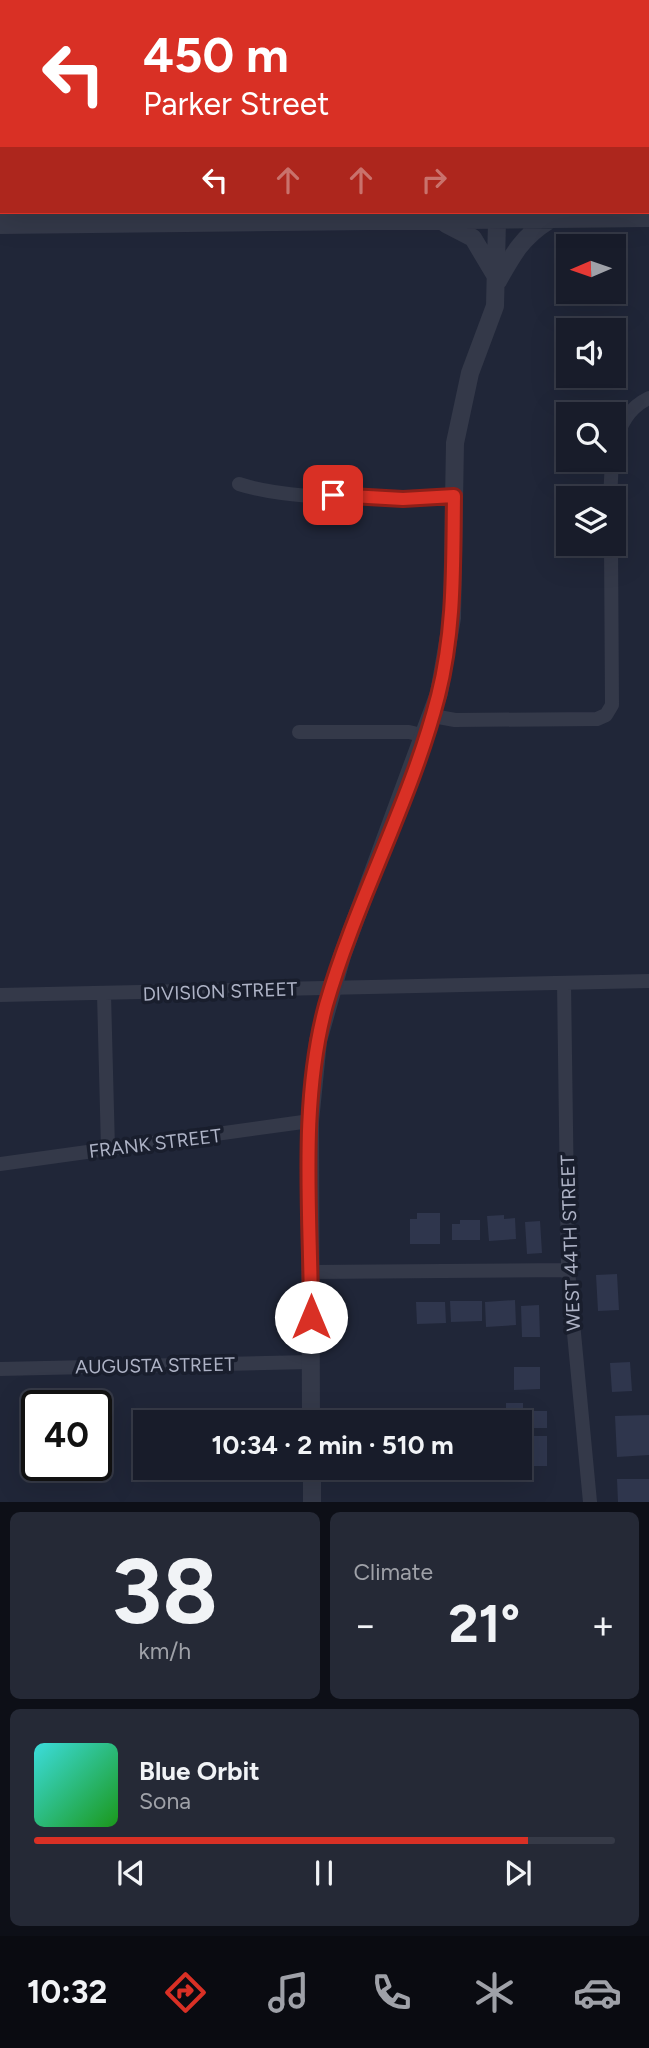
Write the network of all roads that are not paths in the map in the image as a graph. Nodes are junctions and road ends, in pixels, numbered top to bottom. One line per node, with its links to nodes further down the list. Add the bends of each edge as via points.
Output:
1 (365, 216): 3 (street); 5 (street)
2 (569, 216): 4 (street); 7 (street)
3 (164, 217): 8 (street)
4 (649, 218)
5 (434, 221): 6 (street); 9 (street, via 457,227 473,238)
6 (497, 221): 7 (street); 9 (street)
7 (549, 221): 9 (street, via 529,232)
8 (0, 225)
9 (498, 281): 13 (street, via 495,306 463,398)
10 (649, 398): 11 (street)
11 (626, 417)
12 (239, 484): 13 (street, via 263,491 403,499)
13 (454, 496): 15 (street, via 452,618)
14 (611, 556): 15 (street, via 612,705 606,715 597,719 492,720)
15 (433, 716): 17 (street)
16 (299, 732): 17 (street)
17 (426, 736): 20 (street)
18 (649, 981): 19 (street, DIVISION STREET)
19 (564, 983): 20 (street, DIVISION STREET); 26 (street, WEST 44TH STREET)
20 (332, 988): 21 (street, DIVISION STREET); 23 (street, via 318,1041)
21 (104, 994): 22 (street, DIVISION STREET); 24 (street)
22 (0, 995)
23 (310, 1121): 24 (street, FRANK STREET); 27 (street)
24 (108, 1149): 25 (street, FRANK STREET)
25 (0, 1164)
26 (568, 1270): 27 (street); 33 (street, WEST 44TH STREET)
27 (311, 1272): 28 (street)
28 (311, 1362): 29 (street, AUGUSTA STREET); 30 (street)
29 (0, 1369)
30 (311, 1410)
31 (312, 1480): 32 (street)
32 (312, 1502)
33 (590, 1502)

